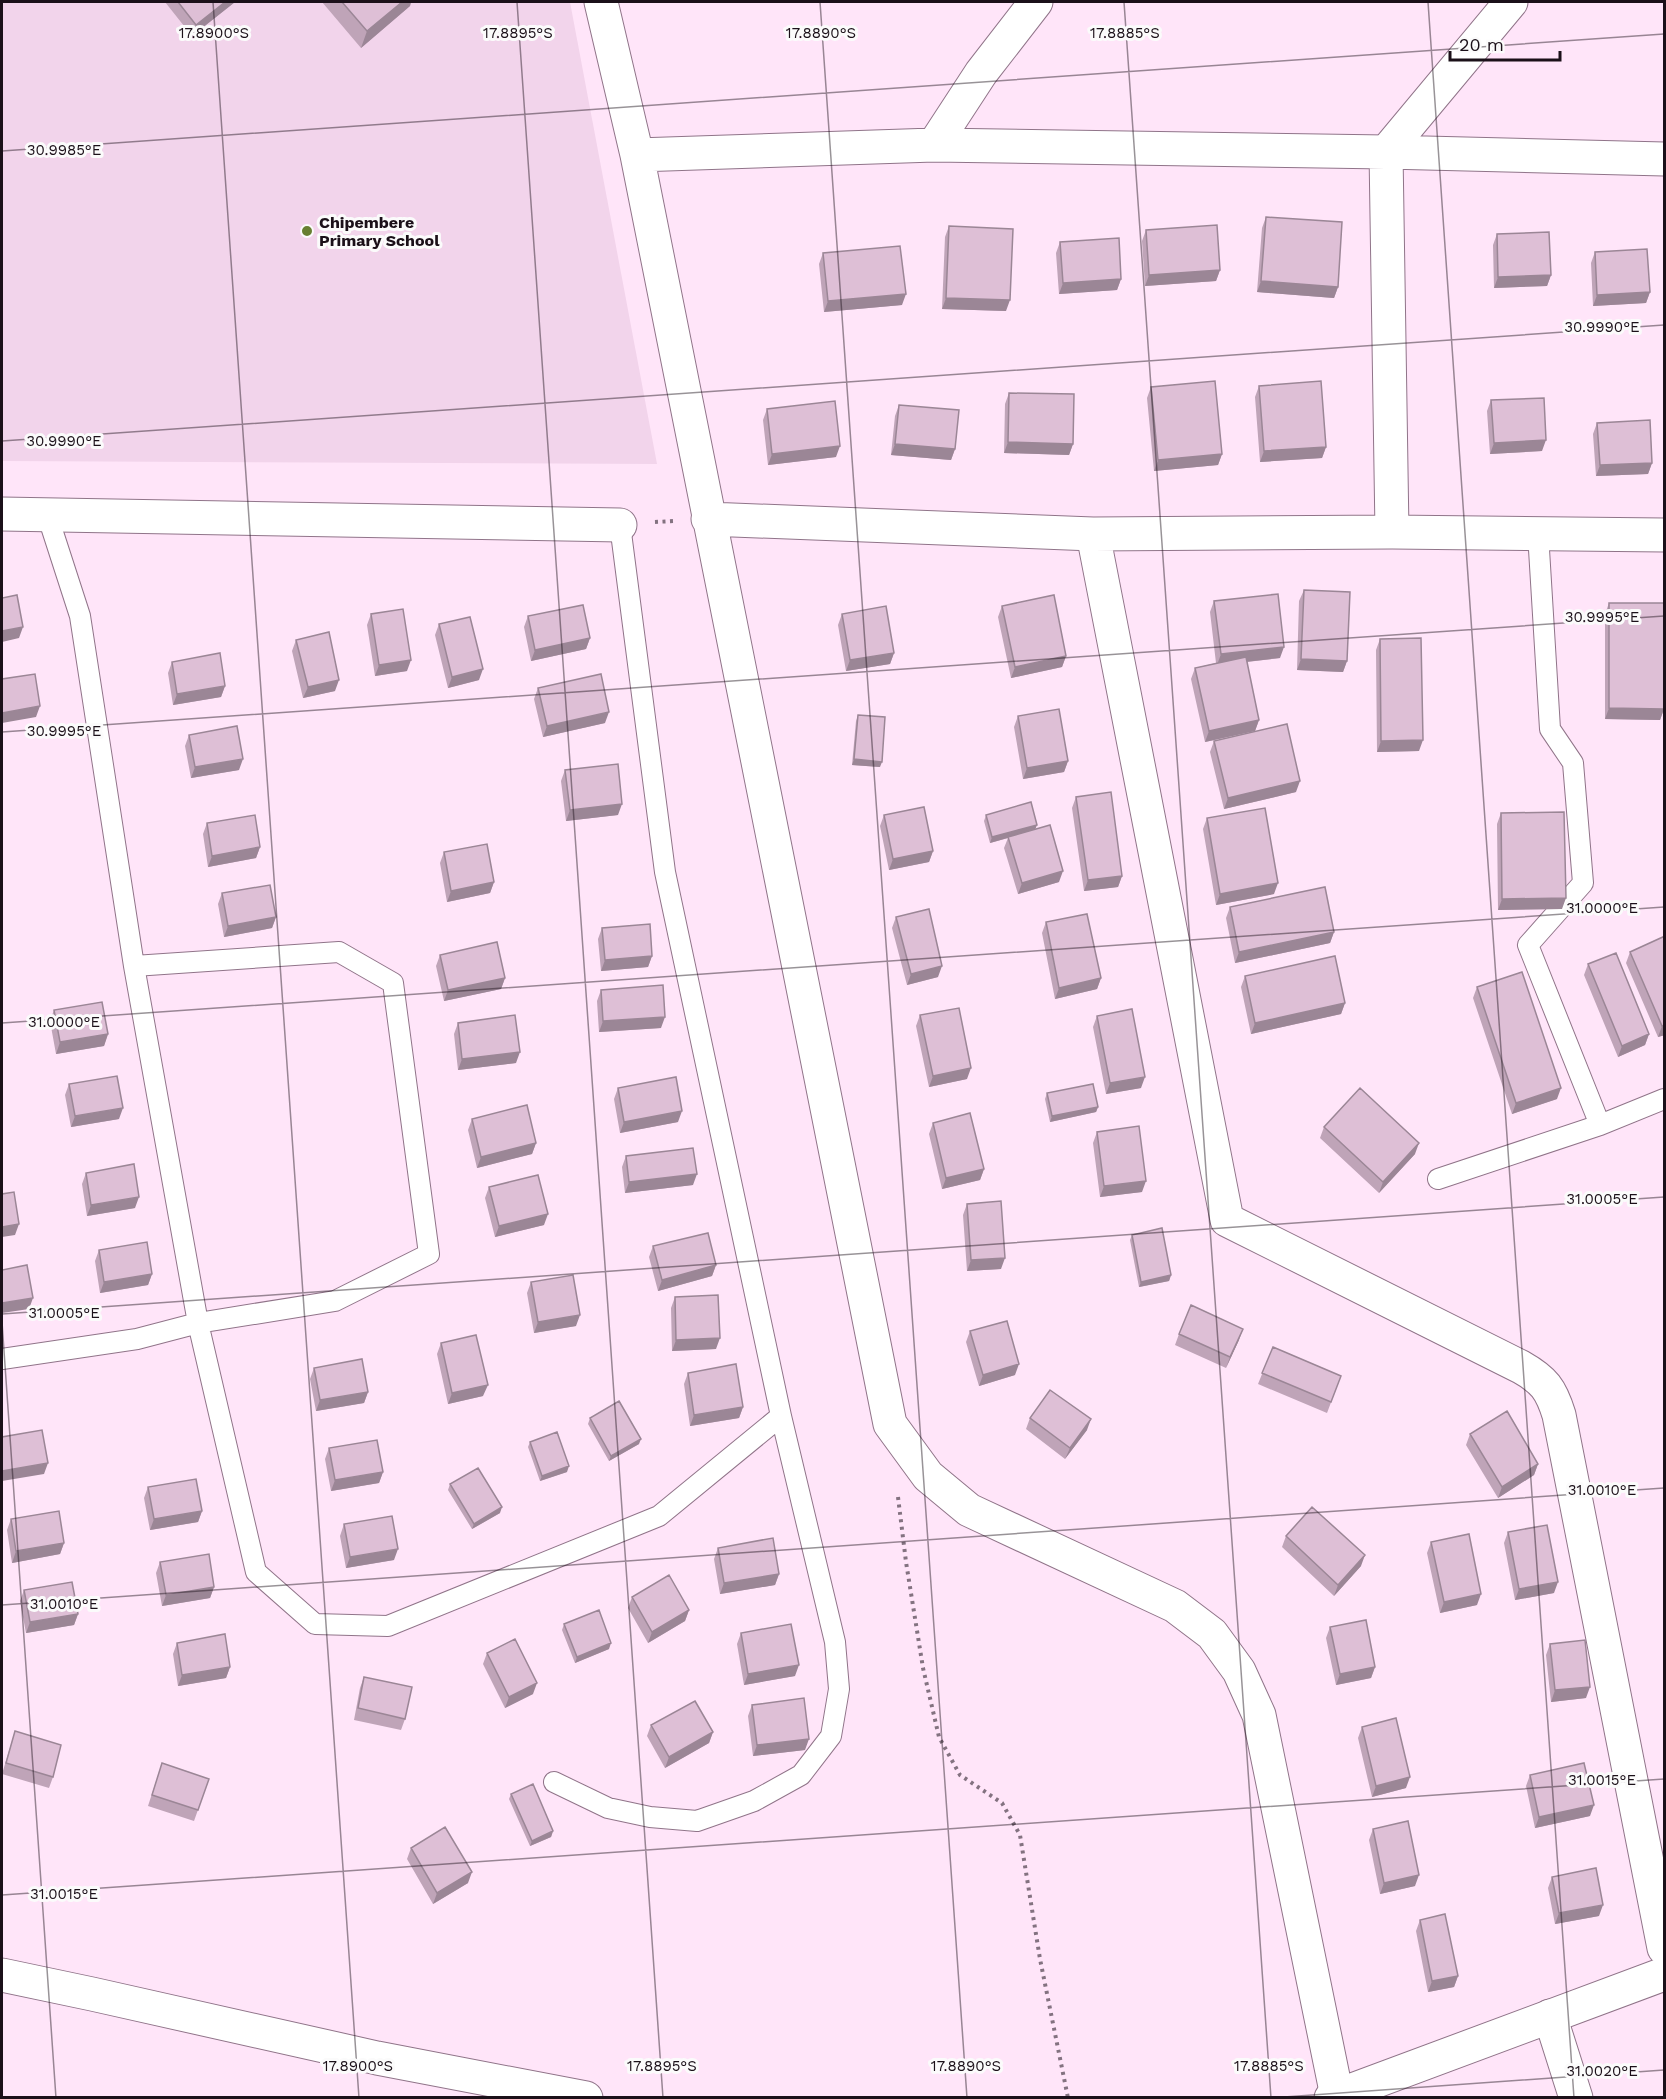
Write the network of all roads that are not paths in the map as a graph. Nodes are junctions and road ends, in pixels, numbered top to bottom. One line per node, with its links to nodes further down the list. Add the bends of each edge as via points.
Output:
1 (601, 2): 6 (street)
2 (1036, 2): 4 (street, via 981,73)
3 (1511, 2): 5 (street)
4 (934, 145): 5 (street); 6 (street)
5 (1386, 152): 7 (street); 12 (street)
6 (637, 155): 10 (street)
7 (1665, 159)
8 (2, 514): 9 (street)
9 (47, 514): 11 (street); 16 (lane, via 80,616)
10 (708, 519): 14 (street); 29 (street, via 890,1424 928,1476 969,1510 1175,1606 1212,1634 1239,1671 1259,1715)
11 (620, 525): 22 (lane, via 666,872)
12 (1392, 532): 13 (street); 14 (street)
13 (1538, 533): 15 (street); 18 (lane, via 1550,729 1573,763 1583,883 1528,945)
14 (1093, 534): 24 (street, via 1227,1220 1521,1367 1540,1378 1552,1395)
15 (1665, 535)
16 (134, 966): 20 (lane); 20 (lane, via 339,952 393,983 429,1254 335,1301)
17 (1665, 1099): 18 (lane)
18 (1600, 1125): 19 (lane)
19 (1438, 1179)
20 (198, 1323): 21 (lane, via 137,1339); 22 (lane, via 256,1572 315,1624 388,1626 659,1516)
21 (2, 1359)
22 (781, 1416): 23 (lane, via 835,1642 839,1689 831,1736 801,1775 754,1801 697,1821 608,1808)
23 (554, 1782)
24 (1665, 1948)
25 (1665, 1974): 27 (street)
26 (2, 1976): 28 (street, via 377,2058)
27 (1550, 2016): 29 (street); 30 (street)
28 (586, 2097)
29 (1334, 2097)
30 (1576, 2097)

